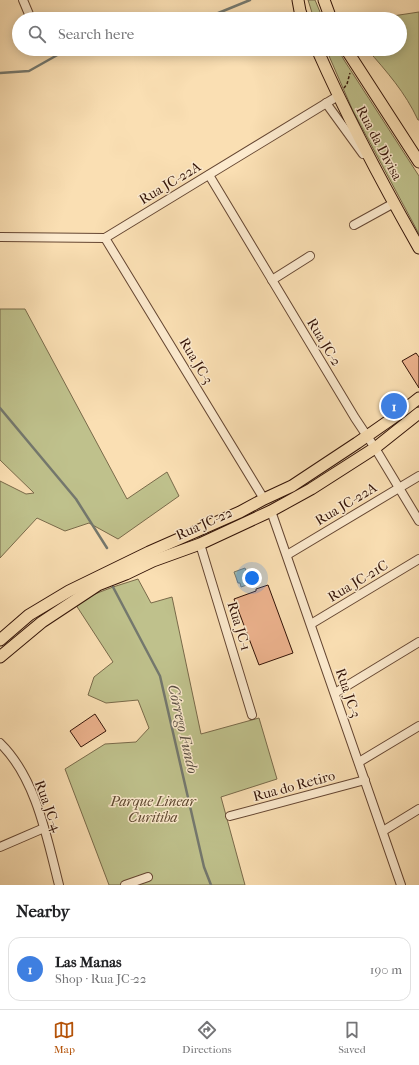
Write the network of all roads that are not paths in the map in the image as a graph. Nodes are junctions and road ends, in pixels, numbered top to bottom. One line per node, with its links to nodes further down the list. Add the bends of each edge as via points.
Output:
1 (23, 0): 4 (street)
2 (298, 0): 5 (main road)
3 (324, 0): 6 (main road)
4 (28, 12)
5 (300, 12)
6 (328, 12)
7 (320, 56): 9 (main road, Rua da Divisa)
8 (350, 56): 11 (main road, Rua da Divisa)
9 (338, 96): 10 (street, Rua JC-22A); 12 (main road, Rua da Divisa)
10 (326, 103): 12 (street); 13 (street, Rua JC-22A)
11 (419, 162)
12 (377, 172): 14 (main road, Rua da Divisa)
13 (209, 175): 17 (street, Rua JC-22A); 20 (street, Rua JC-2)
14 (394, 203): 15 (street); 18 (main road, Rua da Divisa)
15 (354, 225)
16 (0, 237): 17 (street)
17 (105, 238): 27 (street, Rua JC-3)
18 (419, 248)
19 (310, 256): 20 (street)
20 (272, 280): 23 (street, Rua JC-2)
21 (419, 398): 23 (main road, Rua JC-22)
22 (419, 413): 24 (main road, Rua JC-22)
23 (367, 436): 24 (street, Rua JC-2); 27 (main road, Rua JC-22, via 292,486)
24 (375, 448): 26 (street, Rua JC-2); 28 (main road, Rua JC-22)
25 (419, 476): 26 (street, Rua JC-22A)
26 (399, 488): 29 (street, Rua JC-2); 31 (street, Rua JC-22A)
27 (264, 499): 32 (main road, Rua JC-22)
28 (271, 510): 30 (main road, Rua JC-22); 31 (street, Rua JC-3)
29 (419, 521)
30 (200, 544): 32 (main road, Rua JC-22); 39 (street, Rua JC-1)
31 (287, 555): 34 (street, Rua JC-3)
32 (151, 556): 35 (main road, Rua JC-22, via 69,591 29,615); 37 (main road, Rua JC-22, via 126,574 98,585 42,622)
33 (419, 559): 34 (street, Rua JC-21C)
34 (311, 624): 38 (street, Rua JC-3)
35 (0, 640)
36 (419, 642): 38 (street)
37 (0, 657)
38 (335, 693): 42 (street, Rua JC-3)
39 (252, 715)
40 (419, 726): 42 (street)
41 (0, 743): 46 (street, Rua JC-4, via 19,767)
42 (359, 762): 43 (street, Rua JC-3)
43 (365, 780): 45 (street, Rua do Retiro); 47 (street, Rua JC-3)
44 (419, 809): 47 (street)
45 (230, 816)
46 (44, 828): 48 (street); 50 (street, Rua JC-4)
47 (383, 831): 52 (street, Rua JC-3)
48 (0, 847)
49 (148, 876): 51 (street)
50 (59, 885)
51 (125, 885)
52 (401, 885)

